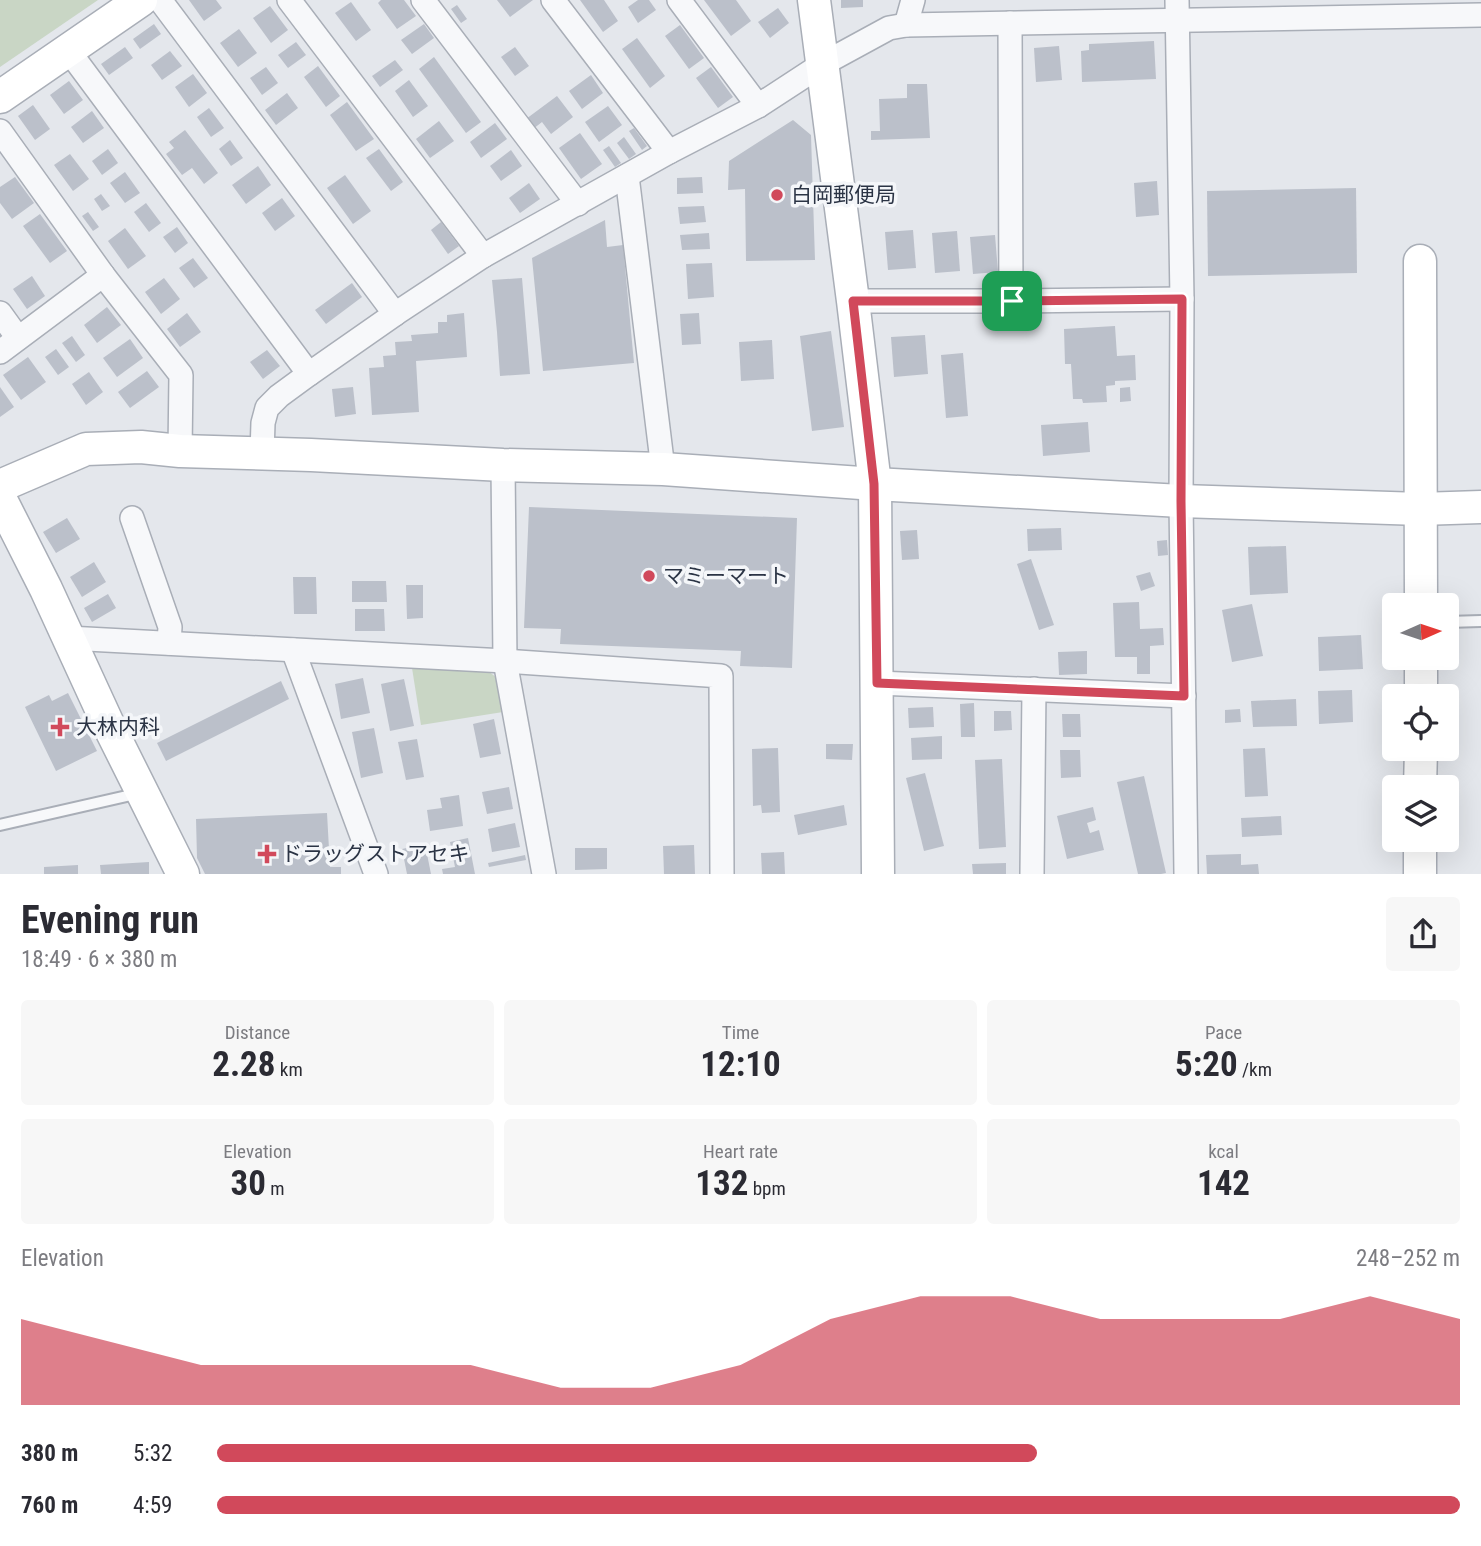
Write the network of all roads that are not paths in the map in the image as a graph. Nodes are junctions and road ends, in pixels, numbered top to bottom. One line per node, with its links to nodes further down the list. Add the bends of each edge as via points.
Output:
1 (142, 0): 13 (street)
2 (160, 0): 28 (street)
3 (289, 0): 21 (street)
4 (423, 0): 20 (street)
5 (553, 0): 18 (street)
6 (679, 0): 16 (street)
7 (814, 0): 14 (street)
8 (913, 0): 12 (street)
9 (1177, 10): 10 (street); 11 (street); 24 (street)
10 (1481, 15)
11 (1010, 23): 12 (street); 26 (street)
12 (906, 25): 14 (street, via 889,27)
13 (68, 50): 15 (street); 30 (street)
14 (821, 65): 16 (street); 25 (street)
15 (0, 97)
16 (758, 106): 18 (street)
17 (0, 131): 23 (street)
18 (669, 152): 19 (street)
19 (627, 176): 20 (street); 34 (street)
20 (578, 204): 21 (street)
21 (483, 256): 28 (street)
22 (1420, 261): 39 (street)
23 (103, 275): 29 (street); 31 (street, via 181,375)
24 (1182, 299): 26 (street); 36 (street)
25 (853, 301): 26 (street); 35 (street)
26 (1012, 301)
27 (0, 313): 29 (street)
28 (395, 314): 30 (street)
29 (9, 345)
30 (309, 374): 32 (street, via 268,408 262,423)
31 (180, 451): 32 (street); 37 (street, via 86,449)
32 (262, 453): 33 (street)
33 (503, 465): 34 (street); 47 (street)
34 (663, 469): 35 (street)
35 (874, 484): 36 (street); 48 (street)
36 (1181, 501): 39 (street); 50 (street)
37 (2, 502): 44 (street)
38 (1481, 507): 39 (street)
39 (1420, 509): 41 (street)
40 (132, 518): 45 (street, via 170,627)
41 (1421, 593)
42 (1481, 621): 43 (lane)
43 (1460, 622)
44 (68, 638): 45 (street); 51 (street)
45 (169, 643): 46 (street)
46 (293, 650): 47 (street); 55 (street)
47 (505, 661): 56 (street); 57 (street, via 721,676)
48 (877, 683): 49 (street); 58 (street)
49 (1034, 690): 50 (street); 59 (street)
50 (1184, 696): 60 (street)
51 (142, 792): 52 (lane); 54 (street)
52 (0, 825)
53 (1420, 852): 61 (street)
54 (183, 874)
55 (376, 874)
56 (544, 874)
57 (722, 874)
58 (878, 874)
59 (1032, 874)
60 (1186, 874)
61 (1420, 874)

